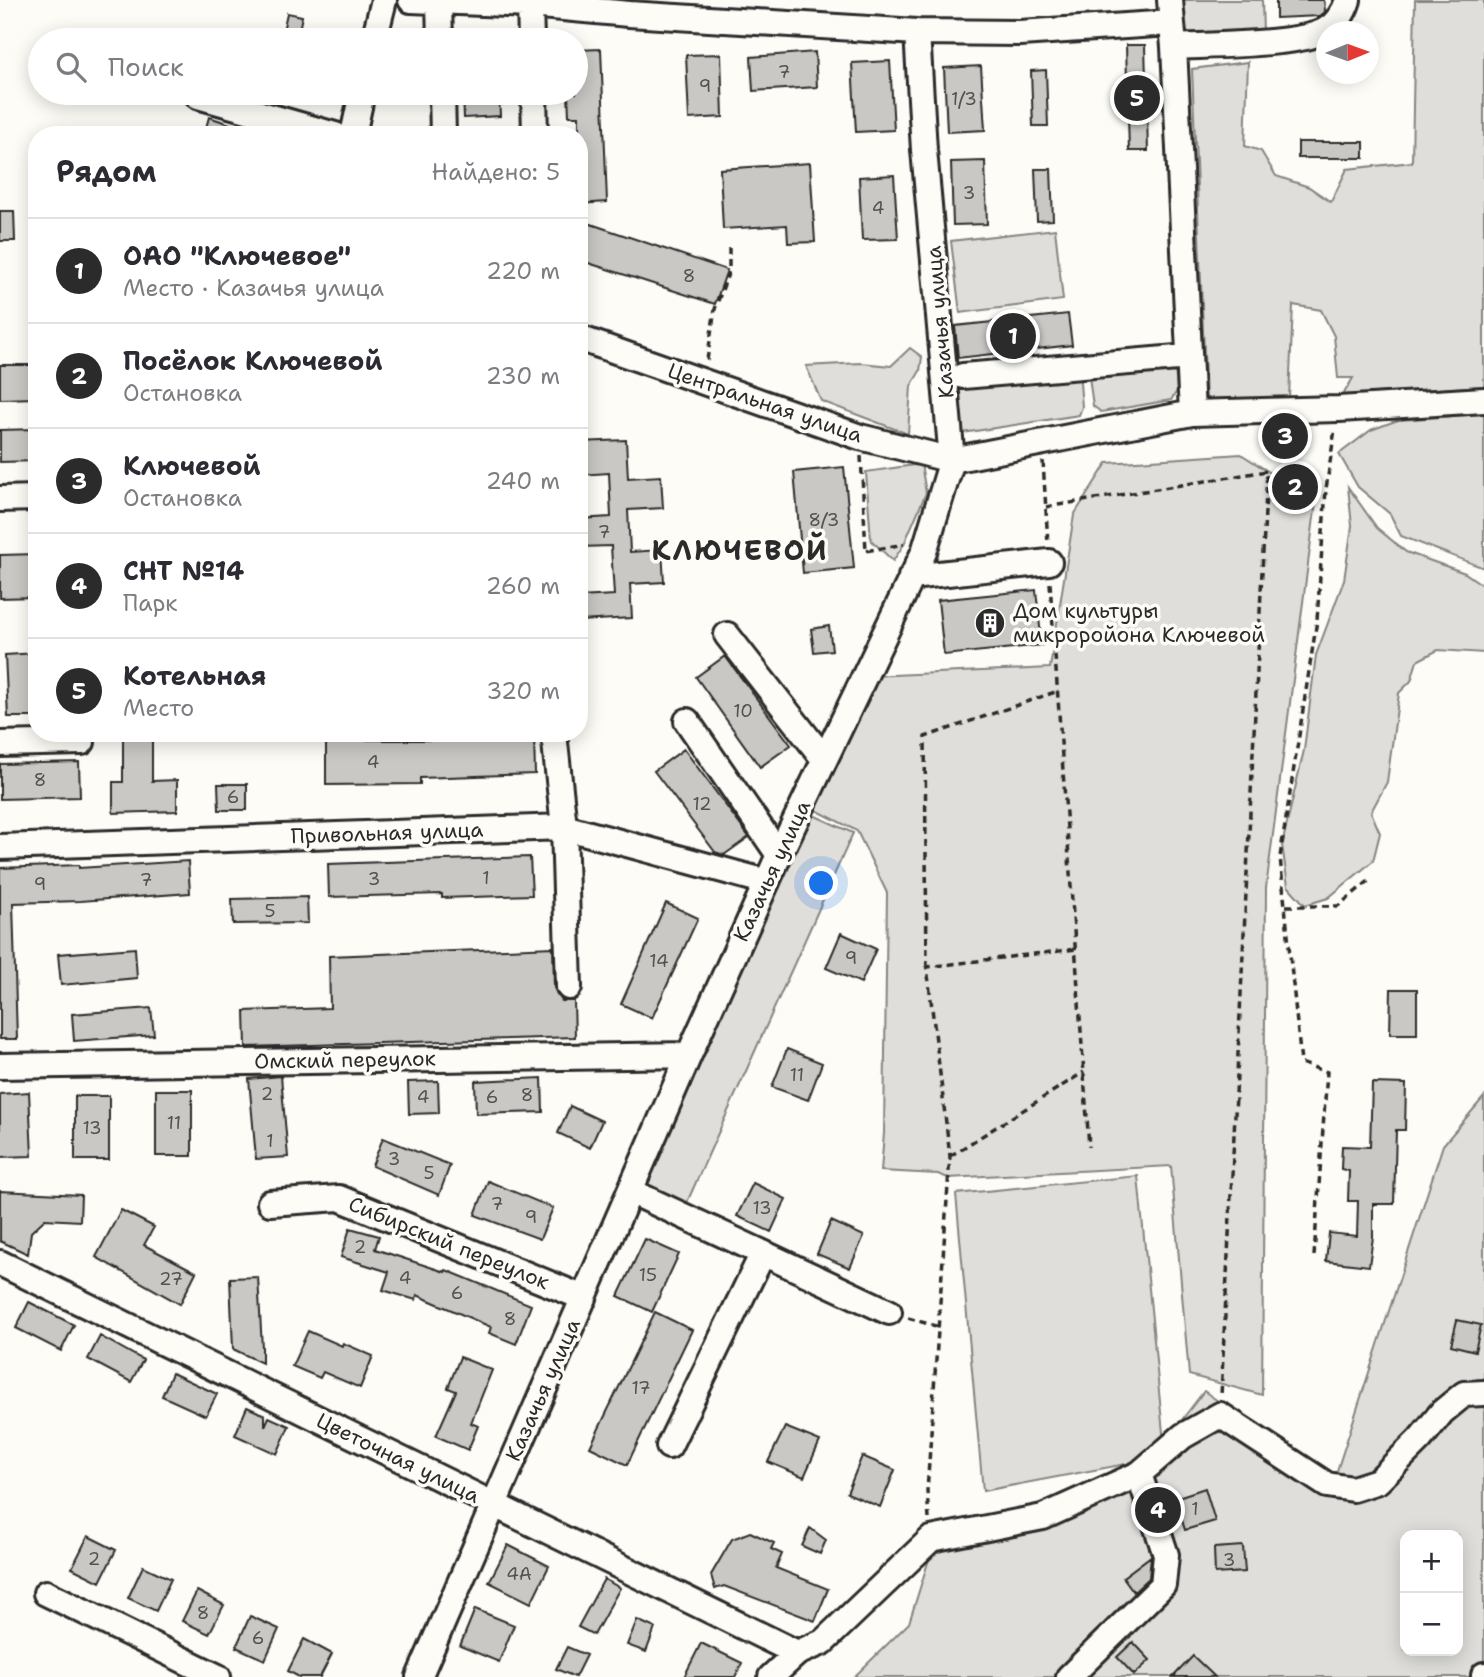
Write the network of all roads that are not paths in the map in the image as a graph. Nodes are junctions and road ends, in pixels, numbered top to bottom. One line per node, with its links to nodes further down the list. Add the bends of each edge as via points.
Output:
1 (384, 0): 7 (street)
2 (411, 0): 4 (street)
3 (1348, 0): 6 (street, via 1336,23 1305,38)
4 (439, 2): 5 (street); 8 (street)
5 (530, 5): 9 (street); 10 (street)
6 (1172, 24): 10 (street, via 1020,33); 20 (street)
7 (377, 28)
8 (440, 28)
9 (531, 28)
10 (918, 32): 24 (street, Казачья улица)
11 (230, 105): 15 (street)
12 (359, 105): 16 (street)
13 (442, 105): 17 (street)
14 (535, 105): 18 (street)
15 (303, 126)
16 (355, 126)
17 (443, 126)
18 (536, 126)
19 (588, 341): 24 (street, Центральная улица, via 860,437)
20 (1189, 356): 21 (street); 23 (street)
21 (963, 376)
22 (1484, 400): 23 (street, via 1339,410)
23 (1192, 413): 24 (street)
24 (952, 460): 28 (street, Казачья улица)
25 (28, 498): 26 (street)
26 (0, 499)
27 (1049, 562): 28 (street)
28 (912, 578): 34 (street, Казачья улица)
29 (727, 635): 34 (street)
30 (687, 721): 37 (street)
31 (82, 742): 33 (street)
32 (555, 742): 35 (street)
33 (0, 744)
34 (824, 759): 37 (street, Казачья улица)
35 (564, 827): 36 (street, Привольная улица); 38 (street, Привольная улица); 39 (street)
36 (0, 846)
37 (779, 855): 38 (street, Казачья улица)
38 (767, 882): 40 (street, Казачья улица)
39 (569, 987)
40 (689, 1055): 41 (street, Омский переулок); 42 (street, Казачья улица)
41 (0, 1066)
42 (630, 1191): 44 (street); 46 (street, Казачья улица)
43 (270, 1203): 46 (street, Сибирский переулок, via 339,1198)
44 (763, 1253): 47 (street); 49 (street)
45 (0, 1263): 51 (street, Цветочная улица)
46 (583, 1298): 51 (street, Казачья улица)
47 (889, 1312)
48 (1484, 1393): 50 (street, via 1464,1394 1378,1481 1353,1489 1327,1485 1220,1415 1183,1436)
49 (669, 1446)
50 (1139, 1475): 53 (street, via 1042,1517 931,1539 823,1642); 57 (street, via 1166,1555 1163,1585)
51 (494, 1505): 53 (street, Цветочная улица); 55 (street, Казачья улица)
52 (46, 1593): 54 (street)
53 (797, 1653): 56 (street)
54 (218, 1677)
55 (419, 1677)
56 (771, 1677)
57 (1069, 1677)

